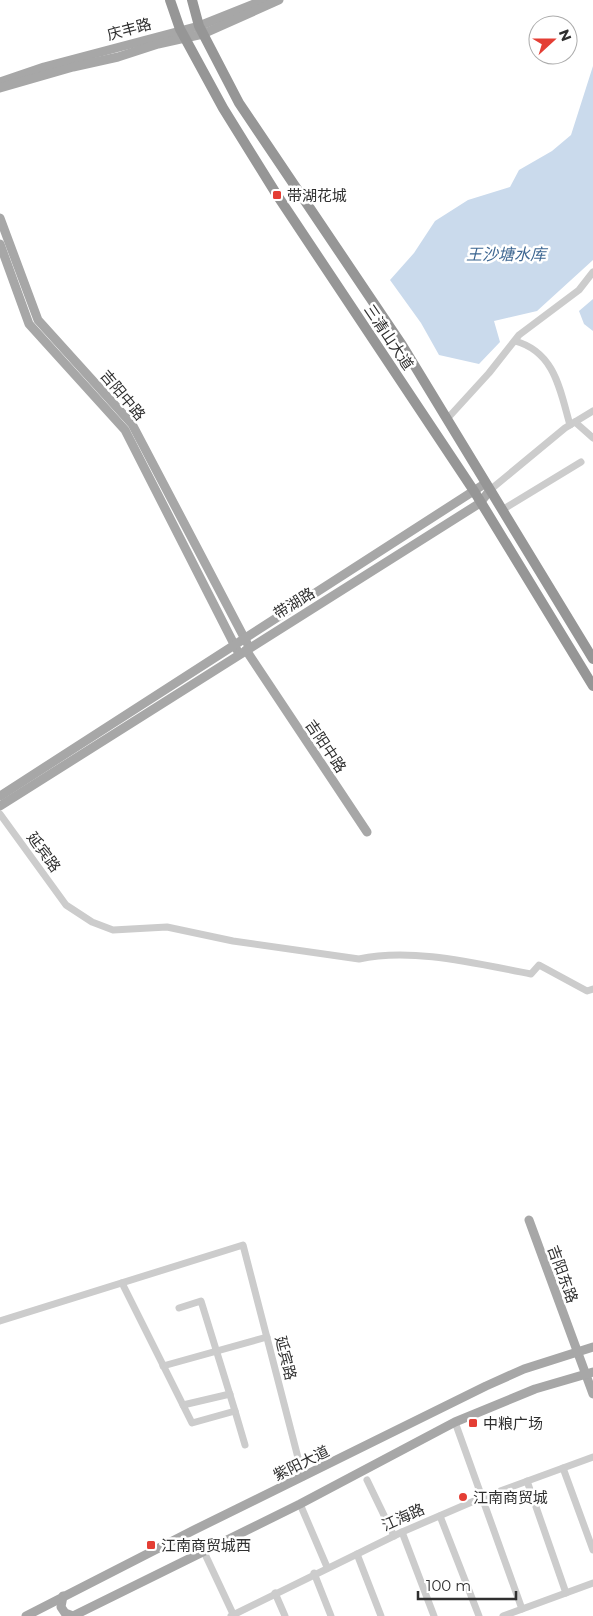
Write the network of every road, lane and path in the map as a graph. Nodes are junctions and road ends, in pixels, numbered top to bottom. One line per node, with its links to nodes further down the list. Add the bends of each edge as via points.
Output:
1 (170, 0): 6 (highway, 三清山大道)
2 (192, 0): 5 (highway, 三清山大道)
3 (264, 0): 5 (main road)
4 (279, 0): 5 (main road)
5 (201, 30): 6 (main road); 14 (highway, 三清山大道, via 239,103 397,338)
6 (182, 34): 7 (main road, 庆丰路, via 150,37 44,66); 8 (main road, via 118,57); 19 (highway, 三清山大道, via 277,195)
7 (0, 82)
8 (0, 88)
9 (0, 218): 23 (main road, 吉阳中路, via 38,320 132,424)
10 (0, 244): 22 (main road, 吉阳中路, via 30,324 125,430)
11 (593, 272): 12 (street, via 579,290)
12 (516, 340): 14 (street); 15 (street, via 545,357)
13 (593, 411): 15 (street, 带湖路)
14 (447, 419): 18 (highway, 三清山大道)
15 (572, 424): 16 (street); 18 (street, 带湖路)
16 (593, 438)
17 (581, 462): 21 (street)
18 (488, 487): 19 (main road, 带湖路); 20 (main road, 带湖路); 21 (highway, 三清山大道)
19 (474, 491): 20 (highway, 三清山大道); 23 (main road, 带湖路)
20 (480, 503): 23 (main road, 带湖路); 25 (highway, 三清山大道)
21 (502, 510): 24 (highway, 三清山大道)
22 (234, 645): 23 (main road, 带湖路); 26 (main road, 带湖路)
23 (245, 647): 27 (main road, 带湖路); 29 (main road, 吉阳中路)
24 (593, 659)
25 (593, 686)
26 (0, 796)
27 (0, 806)
28 (0, 814): 30 (street, 延宾路, via 66,905 92,922 113,930 167,927 233,941 358,960 376,955 441,958 531,974 539,964 587,991)
29 (367, 832)
30 (593, 989)
31 (529, 1220): 37 (main road, 吉阳东路)
32 (122, 1283): 34 (street); 35 (street, 延宾路, via 243,1245); 39 (street)
33 (179, 1308): 38 (street, via 202,1301)
34 (0, 1321)
35 (267, 1337): 38 (street); 49 (street, 延宾路)
36 (593, 1347): 37 (main road, 紫阳大道)
37 (578, 1352): 40 (main road, 吉阳东路); 49 (main road, 紫阳大道, via 524,1369 486,1386)
38 (217, 1353): 39 (street); 41 (street)
39 (163, 1366): 43 (street)
40 (589, 1373): 42 (main road, 吉阳东路); 45 (main road, via 535,1389)
41 (230, 1394): 43 (street); 44 (street)
42 (593, 1394)
43 (183, 1405): 44 (street, via 192,1423)
44 (235, 1411): 46 (street)
45 (455, 1422): 52 (street); 53 (main road)
46 (245, 1445)
47 (593, 1457): 48 (street, 江海路)
48 (563, 1468): 51 (street, 江海路); 57 (street)
49 (303, 1477): 65 (main road, 紫阳大道)
50 (367, 1480): 56 (street)
51 (527, 1481): 52 (street, 江海路); 64 (street)
52 (481, 1498): 54 (street, 江海路); 66 (street)
53 (300, 1504): 58 (main road); 60 (street)
54 (440, 1516): 55 (street, 江海路); 75 (street)
55 (402, 1532): 56 (street, 江海路); 74 (street)
56 (394, 1536): 59 (street, 江海路)
57 (593, 1550)
58 (204, 1552): 67 (main road); 70 (street)
59 (357, 1554): 60 (street, 江海路); 73 (street)
60 (327, 1567): 61 (street, 江海路)
61 (314, 1573): 63 (street, 江海路); 72 (street)
62 (593, 1583): 64 (street)
63 (275, 1593): 70 (street, 江海路); 71 (street)
64 (566, 1593): 66 (street)
65 (63, 1596): 68 (main road, 紫阳大道); 69 (main road, via 61,1607 64,1613)
66 (522, 1609): 76 (street)
67 (86, 1613): 69 (main road)
68 (26, 1616)
69 (73, 1616)
70 (233, 1616)
71 (285, 1616)
72 (331, 1616)
73 (381, 1616)
74 (434, 1616)
75 (479, 1616)
76 (503, 1616)

